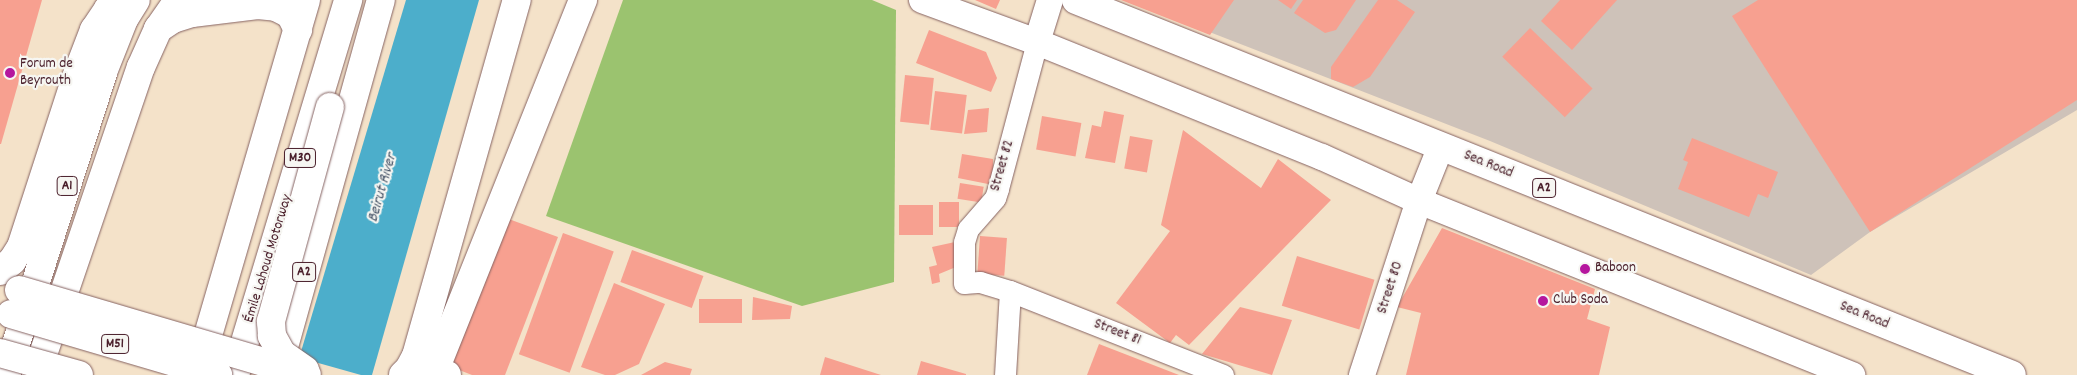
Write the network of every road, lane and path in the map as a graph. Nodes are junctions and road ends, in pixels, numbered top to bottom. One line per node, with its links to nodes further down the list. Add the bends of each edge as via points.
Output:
1 (120, 0): 18 (main road, via 108,9 94,30 21,247)
2 (136, 0): 26 (main road, A1, via 124,19 104,72)
3 (178, 0): 13 (main road, A1)
4 (306, 0): 14 (main road, M30)
5 (348, 0): 24 (main road, Émile Lahoud Motorway / M30)
6 (354, 0): 33 (main road, bridge, via 341,69 271,321 272,336 282,354 296,366)
7 (381, 0): 31 (main road, A2)
8 (517, 0): 34 (main road, via 416,356)
9 (583, 0): 25 (main road)
10 (922, 0): 15 (street)
11 (1050, 0): 15 (street)
12 (1076, 0): 16 (main road, Sea Road / A2)
13 (158, 29): 14 (main road, via 173,19 192,13 258,5 276,7 290,14); 28 (main road, A1, via 141,66)
14 (298, 30): 30 (main road, M30)
15 (1036, 42): 17 (street, via 1322,157); 19 (street, Street 82, via 995,198 968,229 964,242)
16 (1441, 146): 17 (street, Street 80); 39 (main road, Sea Road / A2)
17 (1419, 201): 37 (street, Street 80); 38 (street)
18 (0, 271)
19 (964, 283): 20 (street, Street 81, via 980,282)
20 (1010, 291): 35 (street); 36 (street, Street 81)
21 (8, 300): 24 (main road, M51, bridge); 32 (main road, bridge)
22 (0, 353): 29 (main road, bridge)
23 (0, 371): 27 (main road)
24 (231, 371): 31 (main road)
25 (437, 374)
26 (6, 375)
27 (17, 375)
28 (36, 375)
29 (79, 375)
30 (196, 375)
31 (276, 375)
32 (307, 375)
33 (316, 375)
34 (403, 375)
35 (1005, 375)
36 (1224, 375)
37 (1362, 375)
38 (1852, 375)
39 (2012, 375)

